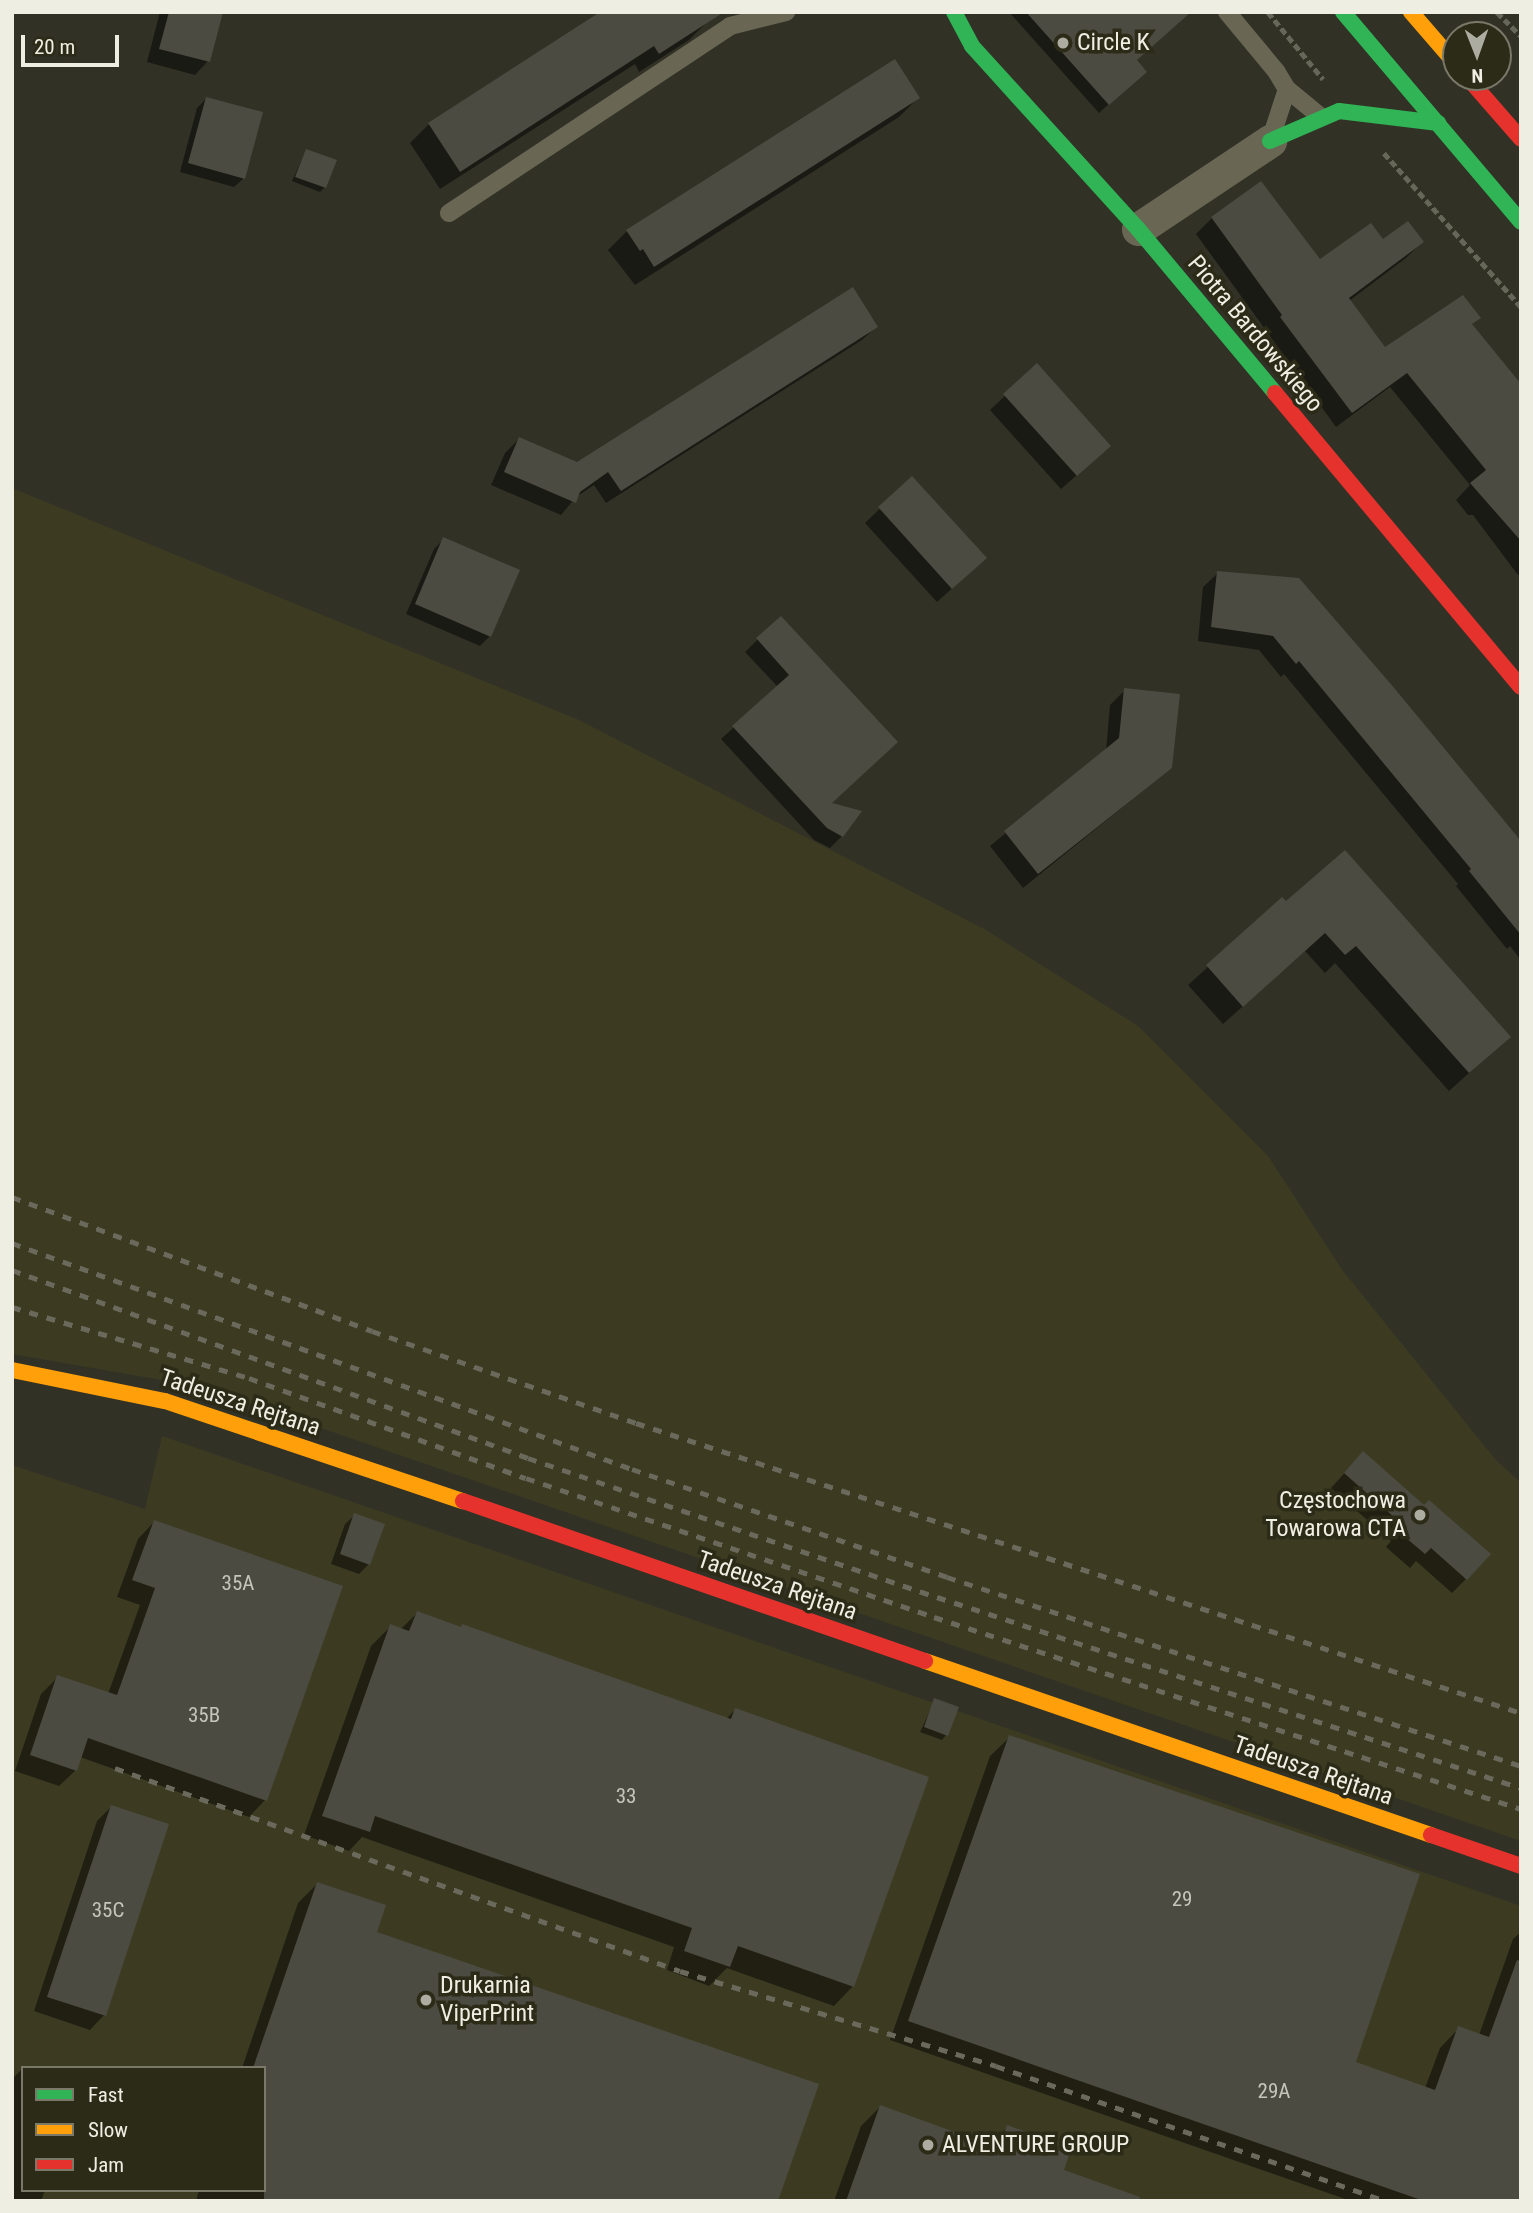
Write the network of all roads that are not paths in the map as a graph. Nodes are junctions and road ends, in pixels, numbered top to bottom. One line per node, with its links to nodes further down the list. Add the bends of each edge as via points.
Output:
1 (786, 12): 13 (lane, via 730,26)
2 (954, 12): 15 (street, Piotra Bardowskiego, via 972,46)
3 (1227, 12): 7 (lane)
4 (1343, 12): 10 (street)
5 (1411, 12): 6 (street)
6 (1442, 48)
7 (1287, 89): 9 (lane); 12 (lane)
8 (1479, 91): 11 (street)
9 (1321, 117): 10 (street, via 1339,111); 12 (street)
10 (1438, 123): 14 (street)
11 (1521, 139)
12 (1270, 141): 15 (street)
13 (449, 213)
14 (1521, 222)
15 (1138, 229): 16 (street, Piotra Bardowskiego)
16 (1521, 687)
17 (12, 1370): 18 (street, Tadeusza Rejtana, via 165,1401 253,1429)
18 (1521, 1866)

